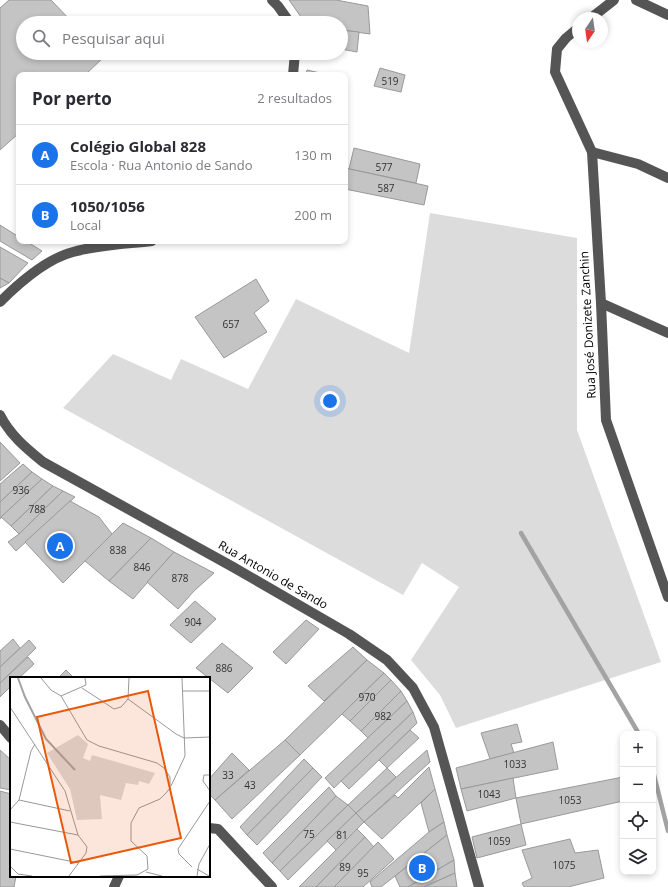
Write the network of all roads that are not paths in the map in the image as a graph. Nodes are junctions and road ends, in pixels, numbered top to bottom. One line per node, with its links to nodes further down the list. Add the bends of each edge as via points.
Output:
1 (272, 0): 6 (street)
2 (614, 0): 4 (street)
3 (636, 0): 5 (street)
4 (599, 12)
5 (668, 15)
6 (285, 16)
7 (572, 33): 10 (street, Rua José Donizete Zanchin, via 557,49 555,72)
8 (294, 60): 9 (street)
9 (293, 72)
10 (592, 152): 11 (street, via 638,164); 14 (street, Rua José Donizete Zanchin)
11 (668, 178)
12 (122, 244): 13 (street, via 71,252 29,276)
13 (0, 302)
14 (601, 303): 15 (street); 17 (street, Rua José Donizete Zanchin, via 606,420)
15 (668, 333)
16 (0, 415): 24 (street, Rua Antonio de Sando, via 21,444 43,462 336,626 387,660 412,688 434,727)
17 (668, 597)
18 (0, 725): 19 (street)
19 (10, 737)
20 (210, 828): 23 (street, via 218,829)
21 (119, 877): 22 (street)
22 (114, 887)
23 (272, 887)
24 (479, 887)

